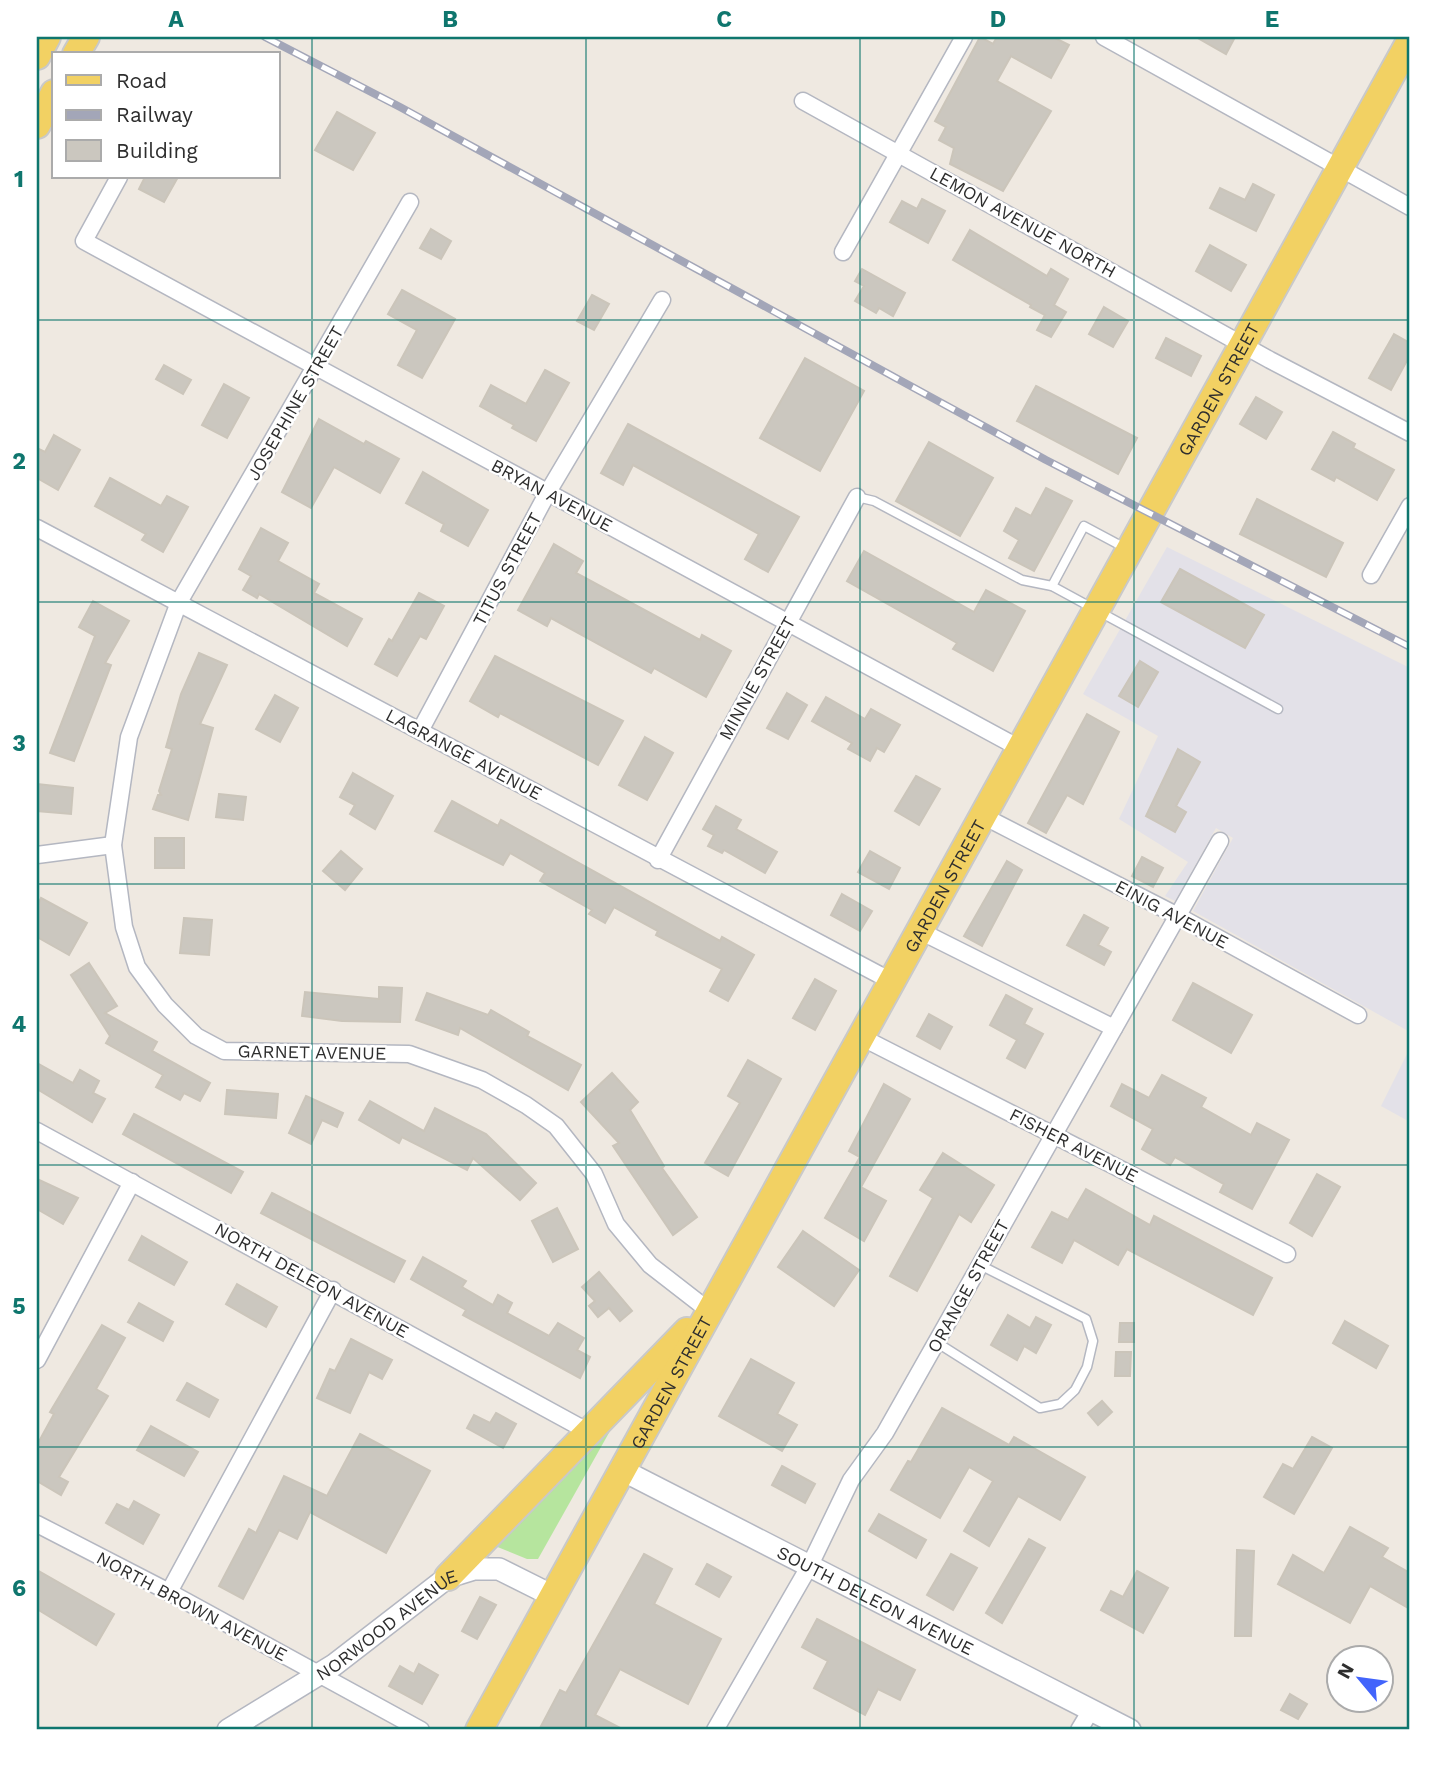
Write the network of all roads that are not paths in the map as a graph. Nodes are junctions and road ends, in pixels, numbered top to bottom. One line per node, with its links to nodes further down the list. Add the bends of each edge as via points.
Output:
1 (47, 37): 5 (main road)
2 (964, 37): 9 (street)
3 (1104, 37): 10 (street)
4 (1410, 41): 10 (main road, GARDEN STREET)
5 (37, 56)
6 (52, 97): 8 (main road)
7 (803, 102): 9 (street, LEMON AVENUE NORTH)
8 (37, 125)
9 (899, 153): 14 (street); 16 (street, LEMON AVENUE NORTH)
10 (1341, 169): 13 (street); 16 (main road, GARDEN STREET)
11 (118, 178): 17 (street, BRYAN AVENUE, via 84,242)
12 (410, 202): 17 (street, JOSEPHINE STREET)
13 (1410, 207)
14 (843, 251)
15 (662, 300): 19 (street, TITUS STREET)
16 (1243, 345): 18 (street, LEMON AVENUE NORTH); 23 (main road, GARDEN STREET)
17 (315, 369): 19 (street, BRYAN AVENUE); 26 (street, JOSEPHINE STREET)
18 (1410, 433)
19 (548, 492): 28 (street, BRYAN AVENUE); 30 (street, TITUS STREET)
20 (857, 497): 25 (lane, via 874,500 1022,580); 28 (street, MINNIE STREET)
21 (1410, 506): 24 (street)
22 (37, 528): 26 (street, LAGRANGE AVENUE)
23 (1130, 551): 25 (lane, via 1084,526); 27 (main road, GARDEN STREET)
24 (1371, 575)
25 (1052, 586): 27 (lane)
26 (179, 603): 30 (street, LAGRANGE AVENUE); 34 (street, GARNET AVENUE, via 129,737)
27 (1097, 611): 29 (lane); 31 (main road, GARDEN STREET)
28 (787, 624): 31 (street, BRYAN AVENUE); 36 (street, MINNIE STREET)
29 (1278, 709)
30 (420, 731): 36 (street, LAGRANGE AVENUE)
31 (1021, 749): 32 (main road, GARDEN STREET)
32 (985, 817): 37 (street, EINIG AVENUE); 38 (main road, GARDEN STREET)
33 (1220, 841): 37 (street, ORANGE STREET)
34 (113, 845): 35 (street); 49 (street, GARNET AVENUE, via 124,927 137,967 196,1036 224,1051 409,1054 482,1080 556,1126 594,1174 616,1224 650,1265)
35 (37, 855)
36 (658, 860): 39 (street, LAGRANGE AVENUE)
37 (1178, 916): 40 (street, EINIG AVENUE); 41 (street, ORANGE STREET)
38 (920, 931): 39 (main road, GARDEN STREET); 41 (street)
39 (891, 981): 42 (main road, GARDEN STREET)
40 (1358, 1015)
41 (1114, 1028): 44 (street, ORANGE STREET)
42 (860, 1037): 44 (street, FISHER AVENUE); 49 (main road, GARDEN STREET)
43 (37, 1131): 45 (street, NORTH DELEON AVENUE)
44 (1054, 1134): 46 (street, FISHER AVENUE); 47 (street, ORANGE STREET)
45 (132, 1182): 48 (street, NORTH DELEON AVENUE); 51 (street)
46 (1287, 1254)
47 (980, 1265): 50 (street, ORANGE STREET); 50 (lane, via 1086,1319 1093,1341 1075,1390 1060,1404 1040,1408)
48 (333, 1290): 52 (street, NORTH DELEON AVENUE); 57 (street)
49 (708, 1310): 52 (main road); 53 (main road, GARDEN STREET)
50 (936, 1342): 55 (street, ORANGE STREET, via 885,1433 851,1480)
51 (37, 1360)
52 (587, 1431): 56 (main road)
53 (622, 1470): 55 (street, SOUTH DELEON AVENUE); 58 (main road, GARDEN STREET)
54 (37, 1524): 57 (street, NORTH BROWN AVENUE)
55 (810, 1565): 60 (street, SOUTH DELEON AVENUE); 64 (street, ORANGE STREET)
56 (448, 1577): 58 (street, NORWOOD AVENUE, via 474,1569 499,1569); 59 (street, NORWOOD AVENUE)
57 (170, 1592): 59 (street, NORTH BROWN AVENUE)
58 (553, 1596): 63 (main road, GARDEN STREET)
59 (318, 1675): 61 (street, NORWOOD AVENUE); 62 (street, NORTH BROWN AVENUE)
60 (1091, 1710): 65 (street); 66 (street, SOUTH DELEON AVENUE)
61 (228, 1730)
62 (421, 1730)
63 (479, 1730)
64 (715, 1730)
65 (1079, 1730)
66 (1130, 1730)

